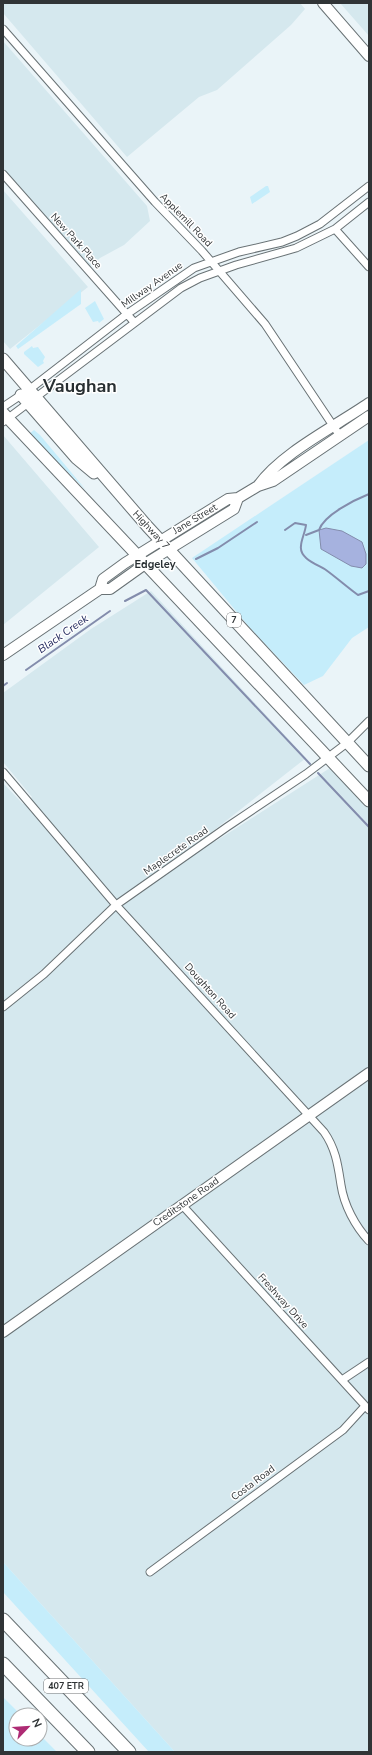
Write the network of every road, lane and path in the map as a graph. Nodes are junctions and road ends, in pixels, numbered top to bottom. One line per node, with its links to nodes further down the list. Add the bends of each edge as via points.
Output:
1 (323, 3): 3 (main road)
2 (3, 29): 8 (street, Applemill Road, via 151,198)
3 (369, 56)
4 (3, 174): 11 (street, New Park Place)
5 (369, 186): 8 (street, Millway Avenue, via 342,209 297,236)
6 (369, 202): 7 (street, Millway Avenue)
7 (335, 228): 9 (street); 10 (street, Millway Avenue, via 296,248)
8 (212, 262): 10 (street, Applemill Road); 11 (street, Millway Avenue, via 194,268)
9 (369, 268)
10 (219, 271): 12 (street, Millway Avenue, via 181,288); 19 (street, Applemill Road, via 265,324)
11 (127, 314): 12 (street, New Park Place); 14 (street, Millway Avenue)
12 (134, 322): 14 (street, Millway Avenue)
13 (3, 359): 14 (main road, Highway 7 / 7)
14 (29, 397): 16 (street, Millway Avenue); 18 (street, Millway Avenue); 23 (main road, Highway 7 / 7)
15 (369, 403): 19 (main road, Jane Street)
16 (3, 407)
17 (369, 416): 20 (main road, Jane Street)
18 (5, 418): 25 (main road)
19 (334, 426): 20 (street, Applemill Road); 21 (main road, Jane Street, via 267,472)
20 (340, 436): 21 (main road, Jane Street, via 273,481)
21 (258, 486): 22 (main road, Jane Street)
22 (238, 498): 23 (main road, Jane Street, via 228,499); 24 (main road, Jane Street, via 234,509)
23 (160, 540): 24 (main road, Highway 7 / 7); 25 (main road, Jane Street)
24 (169, 549): 26 (main road, Jane Street); 30 (main road, Highway 7 / 7)
25 (137, 555): 26 (main road); 27 (main road, Jane Street, via 103,579)
26 (145, 564): 27 (main road, Jane Street, via 110,589); 31 (main road)
27 (100, 589): 28 (main road, Jane Street)
28 (3, 655)
29 (369, 720): 30 (street, Maplecrete Road)
30 (347, 743): 31 (street, Maplecrete Road); 32 (main road, Highway 7 / 7)
31 (329, 757): 34 (main road); 35 (street, Maplecrete Road)
32 (369, 766)
33 (3, 772): 35 (street, Doughton Road)
34 (369, 801)
35 (116, 905): 36 (street, Maplecrete Road, via 44,974); 38 (street, Doughton Road)
36 (3, 1007)
37 (369, 1073): 38 (main road, Creditstone Road)
38 (309, 1116): 39 (main road, Creditstone Road); 40 (street, Doughton Road, via 324,1132 333,1147 348,1210)
39 (182, 1205): 41 (main road, Creditstone Road); 43 (street, Freshway Drive)
40 (369, 1241)
41 (3, 1332)
42 (369, 1362): 43 (street)
43 (342, 1380): 44 (street, Freshway Drive)
44 (367, 1408): 45 (street, Costa Road, via 343,1430)
45 (150, 1572)
46 (3, 1620): 49 (highway, 407 ETR)
47 (3, 1664): 48 (highway, 407 ETR)
48 (88, 1752)
49 (129, 1752)

